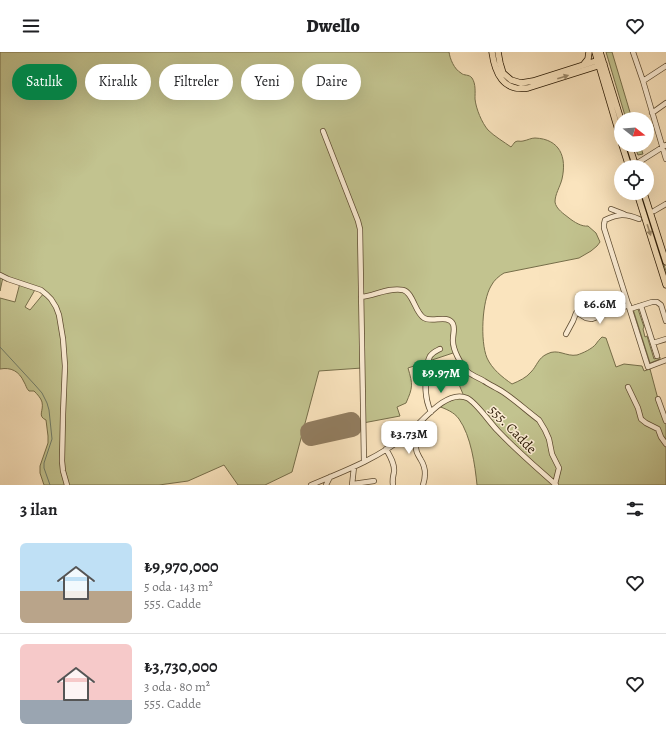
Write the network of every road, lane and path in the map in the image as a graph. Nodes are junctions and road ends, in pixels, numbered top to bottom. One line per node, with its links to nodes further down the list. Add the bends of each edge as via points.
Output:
1 (492, 52): 7 (main road, one-way to 7, via 500,78 509,86 518,88 528,88)
2 (498, 52): 8 (main road, via 503,72 510,79 519,82 533,81)
3 (589, 52): 8 (main road)
4 (594, 52): 7 (main road)
5 (600, 52): 7 (main road)
6 (633, 52): 10 (street)
7 (600, 62): 8 (main road); 12 (main road); 15 (main road)
8 (584, 65)
9 (666, 66): 10 (street)
10 (643, 81): 13 (street)
11 (666, 104): 14 (street)
12 (618, 112)
13 (652, 112)
14 (654, 112)
15 (614, 114)
16 (654, 118): 18 (street)
17 (323, 131): 31 (street, via 358,220)
18 (664, 146): 19 (street); 20 (street)
19 (666, 159)
20 (643, 160)
21 (639, 200): 30 (main road, one-way to 30)
22 (646, 200): 28 (main road)
23 (666, 204): 25 (street)
24 (611, 209): 26 (street)
25 (654, 211)
26 (625, 214): 27 (street); 33 (street, via 614,216 604,221 604,224)
27 (639, 219)
28 (666, 262)
29 (0, 275): 53 (street, via 34,287 47,295 59,315 65,366 62,460)
30 (666, 285)
31 (361, 297): 48 (street); 58 (street, via 382,291 403,290 408,293 423,318 452,322 453,341 458,358 469,373 505,393 543,426 559,468)
32 (641, 306): 33 (street); 34 (street, via 658,302); 37 (street)
33 (629, 307): 35 (street, via 592,319 576,313); 40 (street, via 648,367)
34 (666, 320)
35 (566, 334)
36 (666, 339): 37 (street)
37 (653, 343): 39 (street)
38 (440, 349): 43 (street, via 429,358 426,376 426,399)
39 (657, 356)
40 (666, 360)
41 (628, 387): 46 (street, via 643,422 658,429)
42 (658, 399): 44 (street)
43 (431, 412): 45 (street, 555. Cadde); 58 (street, 555. Cadde, via 448,399 457,396 468,398 511,444)
44 (666, 422)
45 (417, 425): 47 (street, 555. Cadde); 57 (street, via 416,448 425,472)
46 (666, 444)
47 (386, 449): 48 (street, 555. Cadde); 56 (street, via 394,465)
48 (364, 462): 49 (street, 555. Cadde)
49 (354, 466): 50 (street, 555. Cadde); 52 (street)
50 (330, 477): 54 (street, 555. Cadde); 55 (street)
51 (374, 480): 52 (street)
52 (352, 484)
53 (67, 485)
54 (311, 485)
55 (326, 485)
56 (393, 485)
57 (423, 485)
58 (555, 485)

